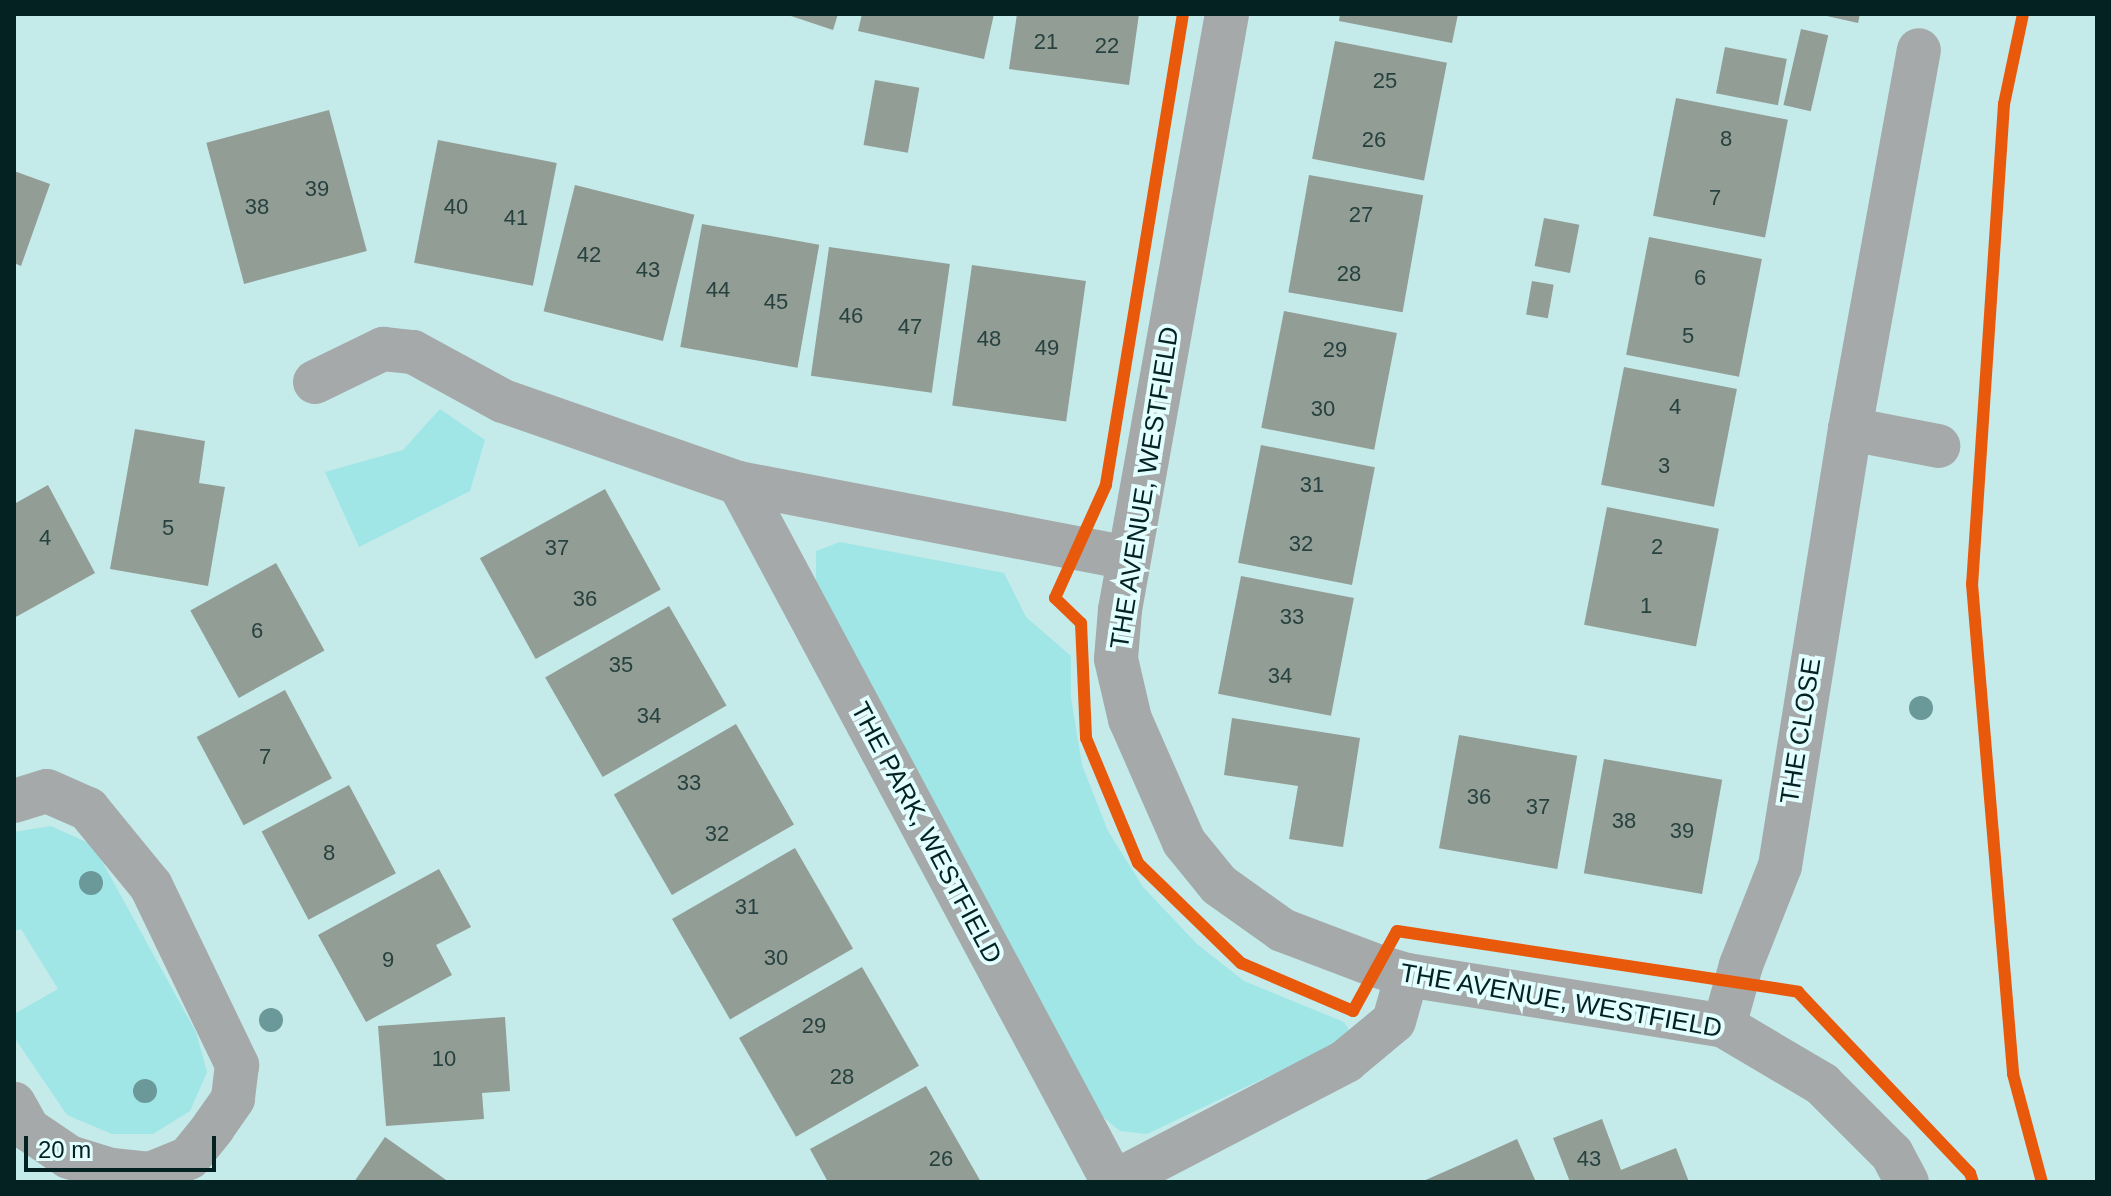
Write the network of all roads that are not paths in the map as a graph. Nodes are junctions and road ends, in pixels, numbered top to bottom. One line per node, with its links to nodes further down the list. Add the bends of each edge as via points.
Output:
1 (1227, 14): 7 (street, THE AVENUE, WESTFIELD)
2 (1919, 50): 4 (street, THE CLOSE)
3 (315, 382): 6 (street, via 383,349 413,352 503,401)
4 (1850, 429): 5 (street); 10 (street, THE CLOSE, via 1780,866 1741,965)
5 (1938, 446)
6 (739, 483): 7 (street); 12 (street, THE PARK, WESTFIELD)
7 (1129, 558): 9 (street, THE AVENUE, WESTFIELD, via 1116,659 1130,719 1184,842 1219,885 1282,930)
8 (14, 801): 11 (street, via 47,791 88,809 151,886 237,1065 233,1099 213,1128 189,1158 150,1174 69,1157 28,1129)
9 (1407, 975): 10 (street, THE AVENUE, WESTFIELD); 12 (street, THE PARK, WESTFIELD, via 1394,1021 1346,1061)
10 (1724, 1026): 13 (street, THE AVENUE, WESTFIELD, via 1822,1084 1892,1154)
11 (14, 1104)
12 (1114, 1182)
13 (1907, 1182)

